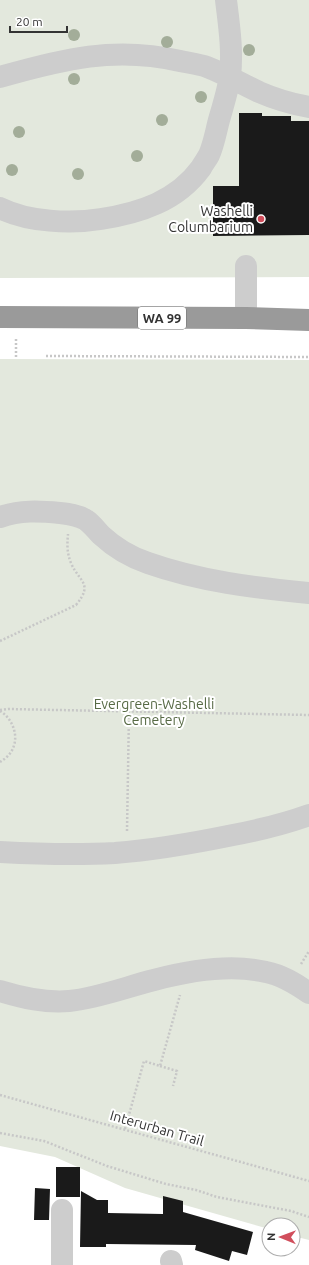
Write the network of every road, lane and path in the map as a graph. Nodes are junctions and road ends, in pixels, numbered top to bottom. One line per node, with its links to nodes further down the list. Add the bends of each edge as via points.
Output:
1 (226, 0): 3 (lane, via 230,26)
2 (0, 76): 3 (lane, via 67,59 122,54 173,59 205,67)
3 (230, 77): 4 (lane, via 266,95); 5 (lane, via 220,116 213,161 177,192 162,201 132,213 92,221 41,220 14,215)
4 (309, 107)
5 (0, 208)
6 (246, 266): 8 (lane)
7 (0, 317): 8 (highway, WA 99)
8 (246, 318): 9 (highway, WA 99)
9 (309, 320)
10 (46, 356): 11 (path)
11 (309, 357)
12 (69, 514): 13 (lane, via 35,511); 14 (lane, via 85,519 117,548 148,564 213,580); 15 (path, via 68,550 73,566 84,582 82,597 76,605)
13 (0, 517)
14 (309, 593)
15 (0, 641)
16 (0, 711): 17 (path, via 8,709); 19 (path, via 12,724 15,736 14,747)
17 (129, 712): 18 (path); 22 (path)
18 (309, 715)
19 (0, 762)
20 (309, 815): 22 (lane, via 279,825 223,837)
21 (0, 852): 22 (lane)
22 (126, 852)
23 (185, 974): 24 (lane, via 67,1001 31,999); 25 (lane, via 228,969 257,970 284,978); 26 (path)
24 (0, 991)
25 (309, 993)
26 (160, 1066): 27 (path, via 177,1071); 29 (path, via 144,1061)
27 (173, 1086)
28 (0, 1094): 29 (path, Interurban Trail)
29 (124, 1129): 31 (path, Interurban Trail)
30 (0, 1132): 33 (path, via 44,1141 107,1166 166,1184)
31 (309, 1181)
32 (62, 1210): 34 (lane)
33 (309, 1217)
34 (62, 1265)

